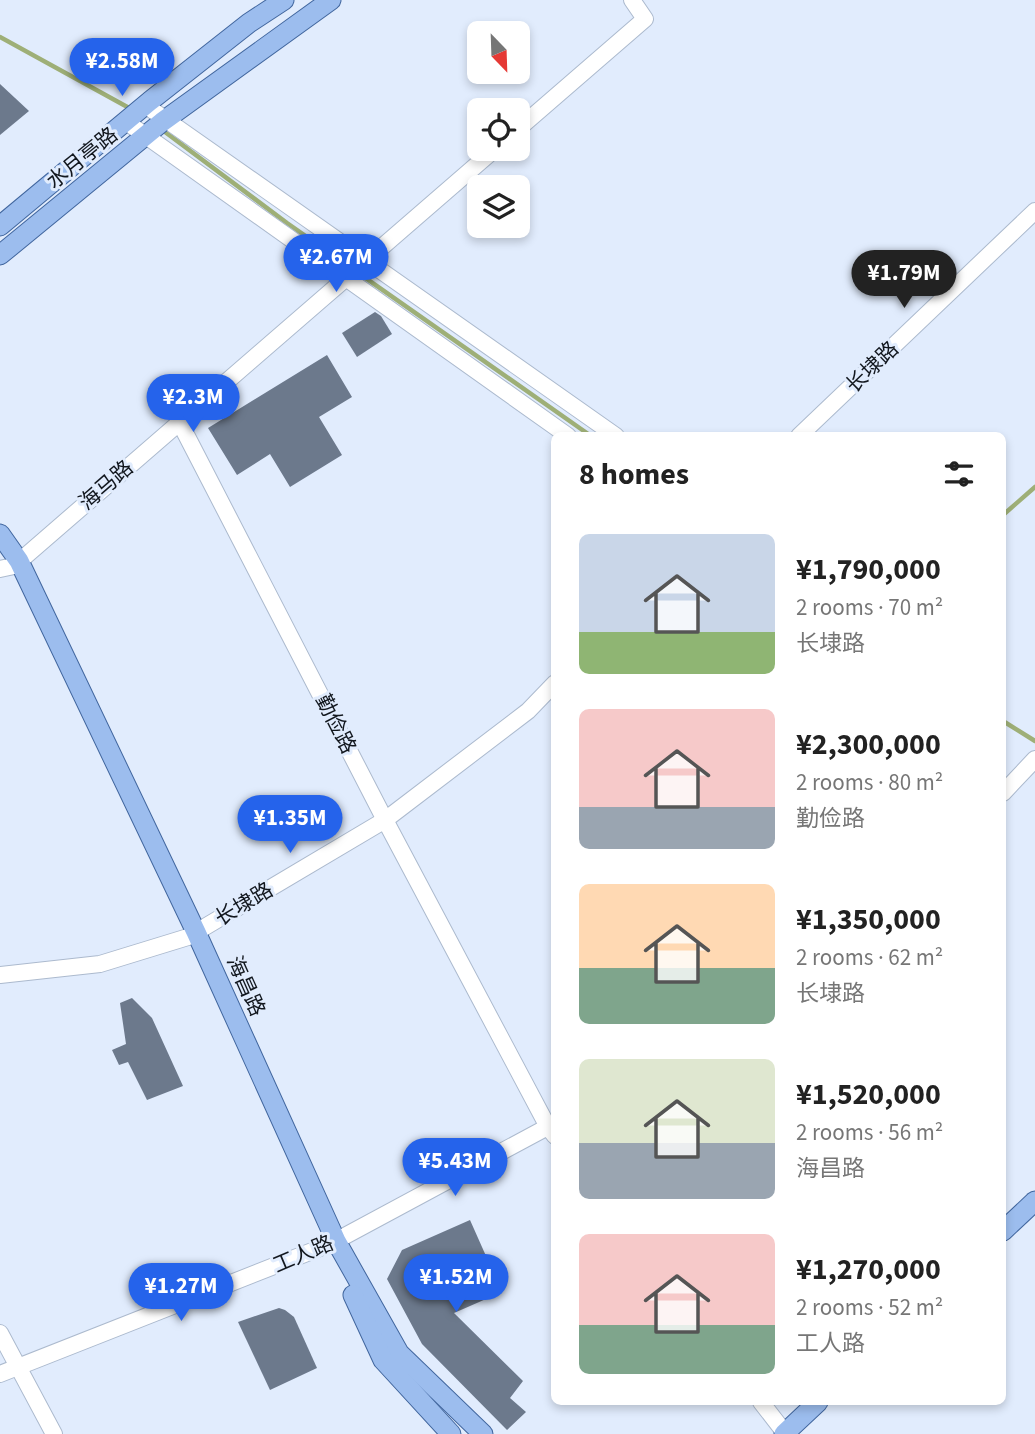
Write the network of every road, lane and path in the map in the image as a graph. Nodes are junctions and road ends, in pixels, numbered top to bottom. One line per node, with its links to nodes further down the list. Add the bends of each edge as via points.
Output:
1 (284, 0): 4 (main road)
2 (331, 0): 6 (main road, 水月亭路)
3 (632, 0): 5 (street, via 645,19)
4 (147, 103): 6 (street); 7 (main road)
5 (530, 118)
6 (163, 120): 8 (main road, 水月亭路); 13 (street)
7 (123, 123): 8 (street); 11 (main road)
8 (145, 136): 12 (main road, 水月亭路); 13 (street)
9 (481, 161): 13 (street, 海马路)
10 (1035, 211): 17 (street, 长埭路)
11 (0, 226)
12 (0, 254)
13 (355, 269): 14 (street, 海马路); 15 (street); 16 (street)
14 (179, 421): 20 (street, 海马路); 24 (street, 勤俭路)
15 (563, 432)
16 (610, 432)
17 (803, 432)
18 (0, 534): 20 (main road, 海昌路)
19 (0, 547): 20 (main road, 海昌路)
20 (11, 565): 25 (main road, 海昌路)
21 (551, 686): 24 (street, 长埭路, via 528,711)
22 (1035, 759): 23 (street)
23 (1006, 790)
24 (385, 820): 25 (street, 长埭路); 27 (street, 勤俭路)
25 (192, 934): 26 (street, 长埭路, via 100,964); 31 (main road, 海昌路)
26 (0, 975)
27 (551, 1127)
28 (551, 1130): 31 (street, 工人路)
29 (1035, 1201): 30 (main road)
30 (1006, 1228)
31 (333, 1242): 33 (street, 工人路); 39 (main road, 海昌路, via 383,1360); 40 (main road, 海昌路, via 399,1353)
32 (0, 1333): 33 (street)
33 (18, 1367): 34 (street, 工人路); 38 (street)
34 (0, 1374)
35 (763, 1405): 37 (street)
36 (815, 1405): 37 (main road)
37 (784, 1433)
38 (54, 1434)
39 (451, 1434)
40 (483, 1434)

